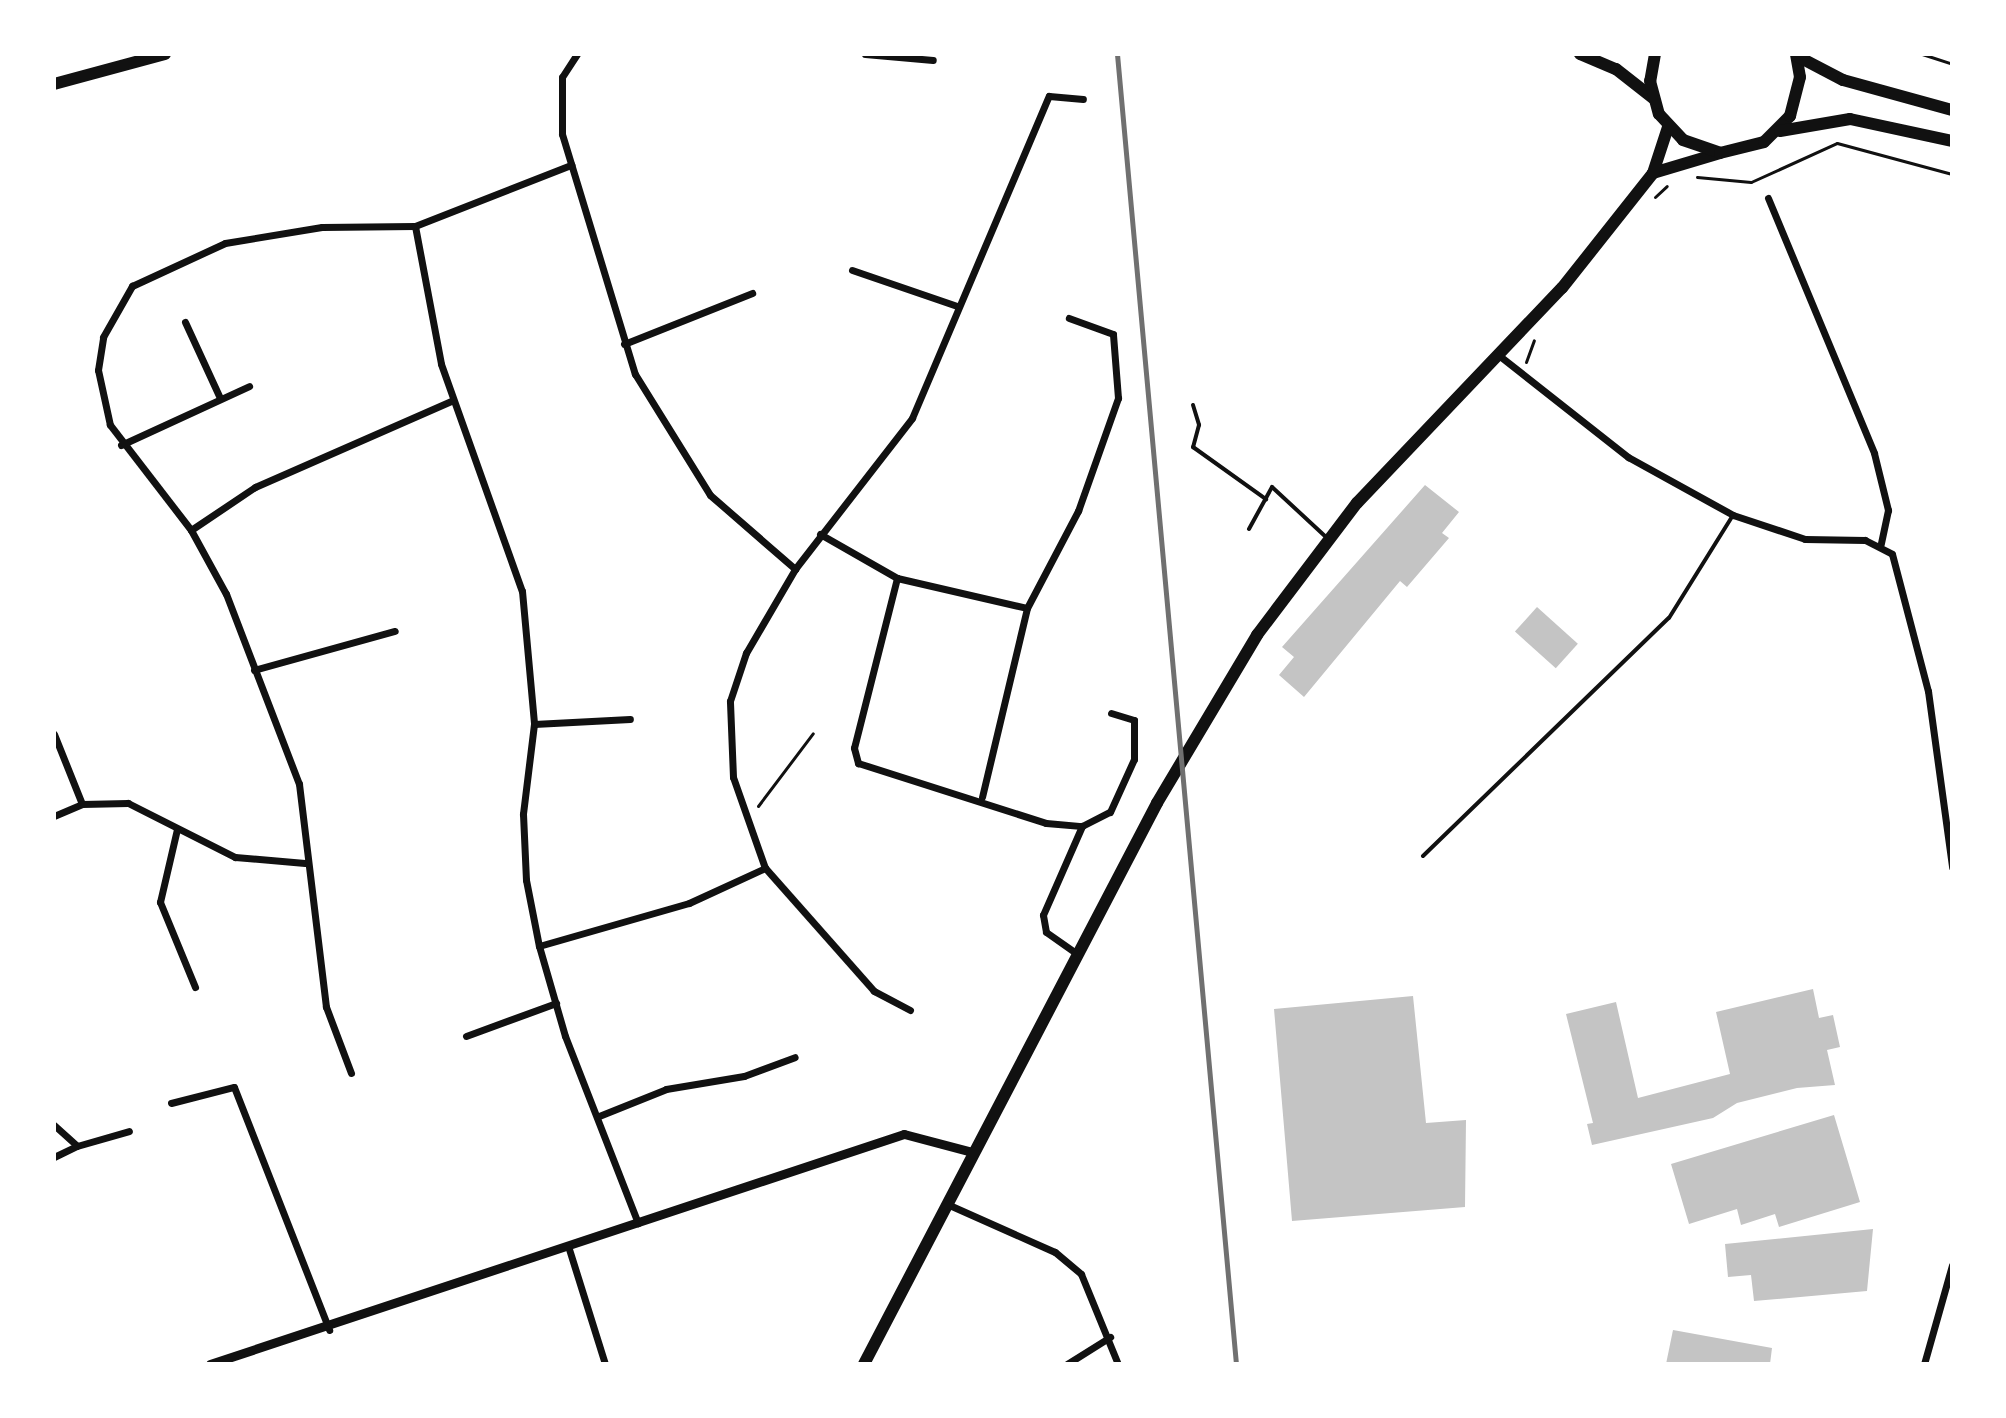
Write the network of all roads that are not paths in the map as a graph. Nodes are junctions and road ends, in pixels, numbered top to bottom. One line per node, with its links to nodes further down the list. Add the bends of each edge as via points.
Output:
1 (165, 54): 8 (main road)
2 (577, 54): 16 (street, via 559,95)
3 (865, 54): 7 (street)
4 (1580, 54): 9 (main road, via 1616,69)
5 (1655, 54): 9 (main road)
6 (1796, 55): 11 (main road, via 1843,80); 13 (main road, via 1797,97)
7 (933, 60)
8 (54, 84)
9 (1653, 98): 12 (main road)
10 (1083, 99): 22 (street, via 1049,96)
11 (1952, 110)
12 (1668, 127): 15 (main road); 17 (main road)
13 (1777, 132): 14 (main road, via 1806,121 1850,119); 15 (main road, via 1751,148)
14 (1952, 141)
15 (1720, 153): 17 (main road)
16 (571, 165): 19 (street); 25 (street)
17 (1653, 173): 26 (main road)
18 (1768, 198): 38 (street, via 1874,453 1888,510)
19 (415, 226): 29 (street); 31 (street, via 322,227 225,243 132,286 108,325 98,370 104,409)
20 (852, 270): 22 (street)
21 (752, 293): 25 (street)
22 (957, 306): 36 (street, via 912,418)
23 (1069, 318): 41 (street, via 1113,334 1118,398 1073,522)
24 (185, 322): 28 (street)
25 (624, 344): 39 (street, via 647,400 710,495)
26 (1501, 357): 33 (street, via 1628,457); 37 (main road)
27 (249, 386): 28 (street)
28 (220, 398): 31 (street)
29 (453, 400): 35 (street, via 255,487); 46 (street, via 522,591)
30 (1193, 405): 32 (lane, via 1199,425 1193,447)
31 (121, 445): 35 (street)
32 (1266, 499): 34 (lane); 37 (lane, via 1272,487)
33 (1733, 515): 38 (street, via 1805,539); 53 (lane, via 1669,618)
34 (1249, 529)
35 (191, 530): 43 (street)
36 (820, 534): 39 (street); 40 (street)
37 (1327, 538): 58 (main road, via 1193,738)
38 (1881, 544): 55 (street, via 1904,583 1928,691)
39 (795, 569): 56 (street, via 746,653 730,701 727,741)
40 (897, 578): 41 (street); 48 (street, via 855,755 871,773)
41 (1027, 608): 48 (street)
42 (395, 631): 43 (street)
43 (254, 670): 54 (street, via 299,784)
44 (1111, 713): 51 (street, via 1134,720 1134,759 1110,812)
45 (630, 719): 46 (street)
46 (534, 724): 57 (street, via 523,814)
47 (54, 734): 49 (street)
48 (982, 797): 51 (street, via 1046,823)
49 (82, 804): 50 (street); 52 (street, via 128,803)
50 (54, 816)
51 (1082, 826): 58 (street, via 1043,915 1052,940)
52 (177, 829): 54 (street, via 235,857); 59 (street, via 160,902)
53 (1423, 856)
54 (305, 863): 64 (street, via 326,1007)
55 (1952, 867)
56 (765, 868): 57 (street, via 689,903); 61 (street, via 874,991)
57 (539, 946): 60 (street)
58 (1077, 954): 70 (main road)
59 (195, 987)
60 (556, 1003): 62 (street); 66 (street)
61 (910, 1010)
62 (466, 1036)
63 (795, 1057): 66 (street, via 744,1076 666,1089)
64 (351, 1073)
65 (171, 1103): 76 (street, via 234,1087)
66 (599, 1116): 73 (street)
67 (54, 1125): 69 (street)
68 (129, 1131): 69 (street)
69 (77, 1146): 71 (street)
70 (972, 1152): 72 (main road); 73 (street, via 904,1134)
71 (54, 1157)
72 (947, 1204): 77 (street, via 1055,1252 1081,1274); 80 (main road)
73 (638, 1223): 74 (street)
74 (569, 1249): 76 (street); 79 (street)
75 (1952, 1265): 83 (street)
76 (329, 1330): 78 (street)
77 (1110, 1337): 81 (street); 82 (street)
78 (210, 1364)
79 (605, 1364)
80 (864, 1364)
81 (1067, 1364)
82 (1118, 1364)
83 (1924, 1364)

